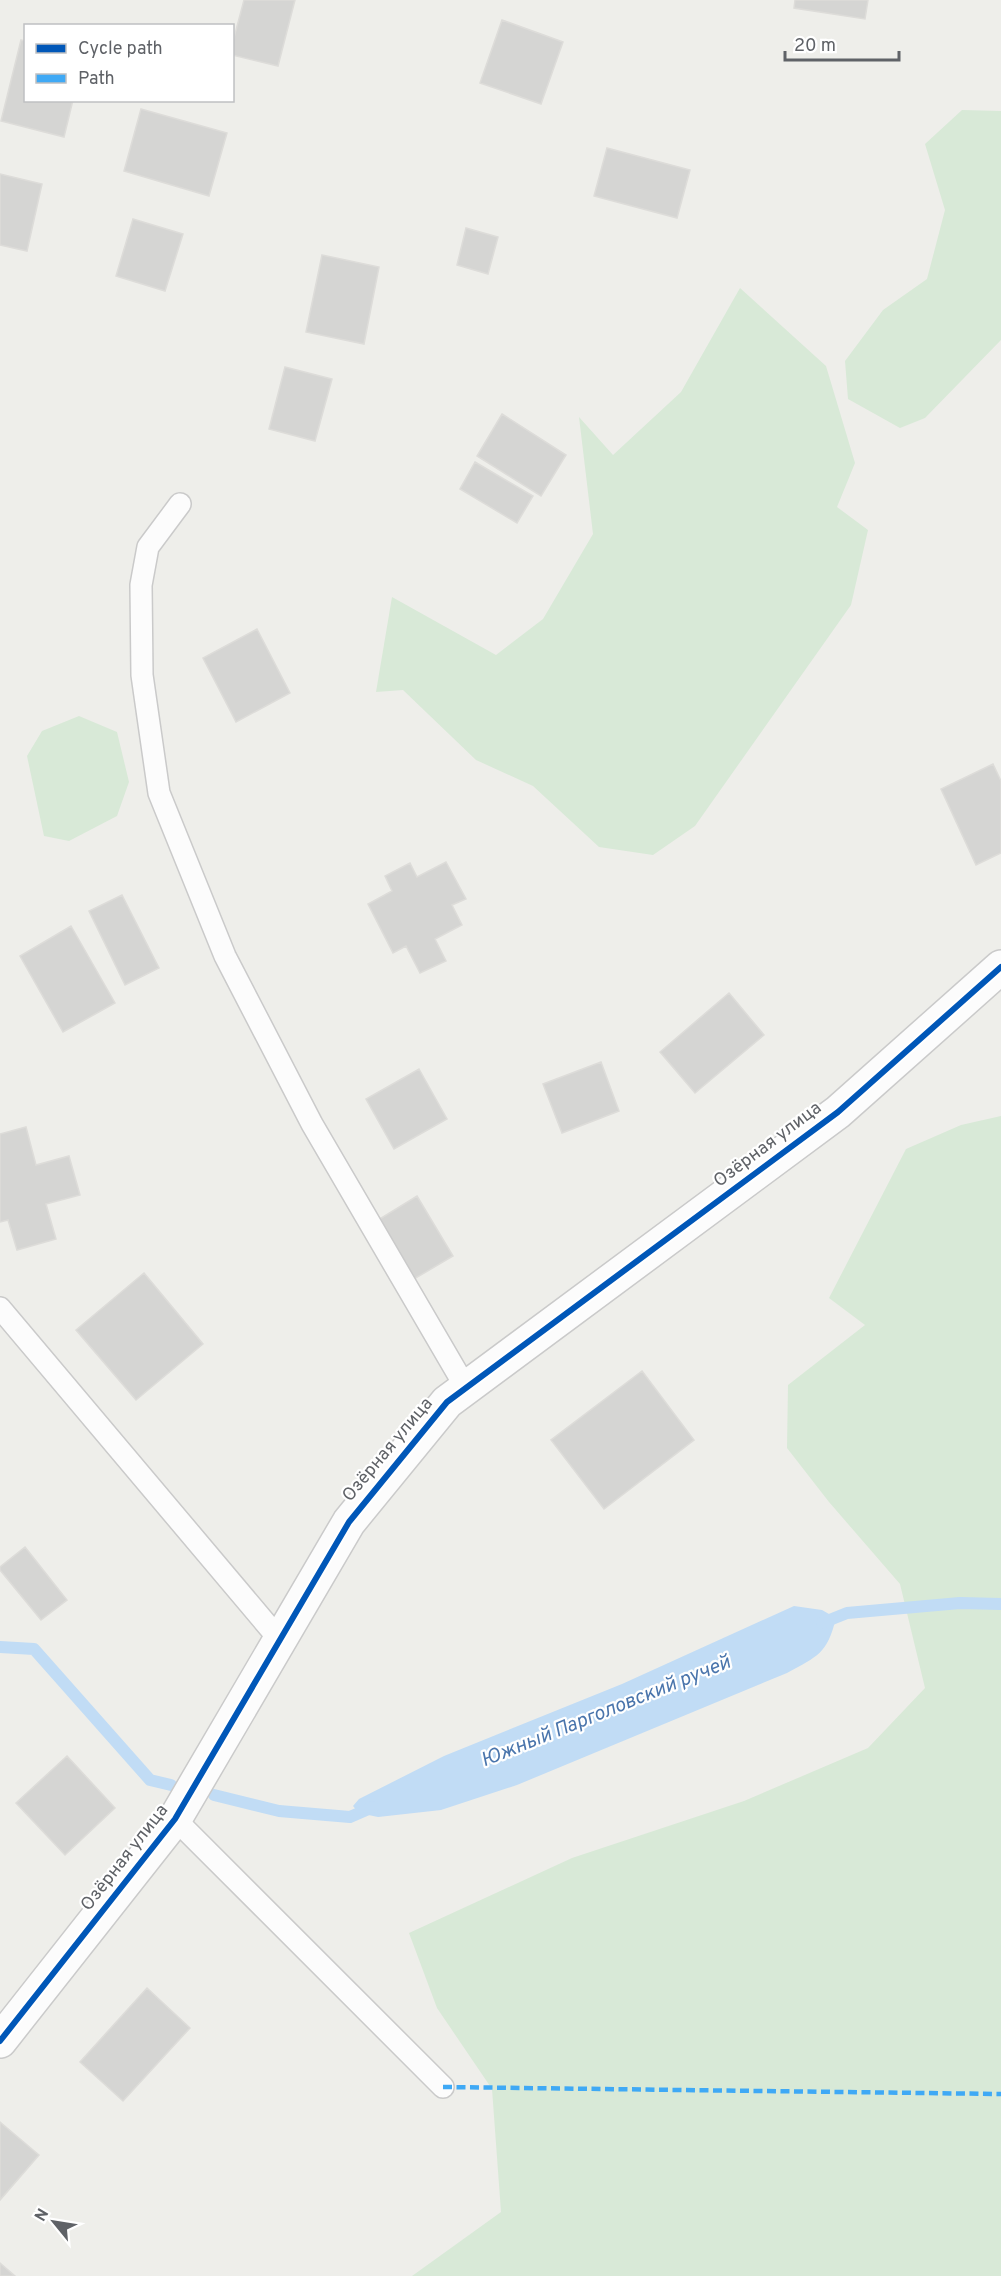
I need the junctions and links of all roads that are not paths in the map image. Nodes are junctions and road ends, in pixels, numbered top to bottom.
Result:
1 (180, 504) dead end
2 (1001, 967) edge
3 (0, 1308) edge
4 (466, 1389) junction
5 (279, 1639) junction
6 (175, 1819) junction
7 (0, 2042) edge
8 (443, 2087) dead end

1 - 4 lane
2 - 4 street, Озёрная улица
3 - 5 lane
4 - 5 street, Озёрная улица
5 - 6 street, Озёрная улица
6 - 7 street, Озёрная улица
6 - 8 lane

